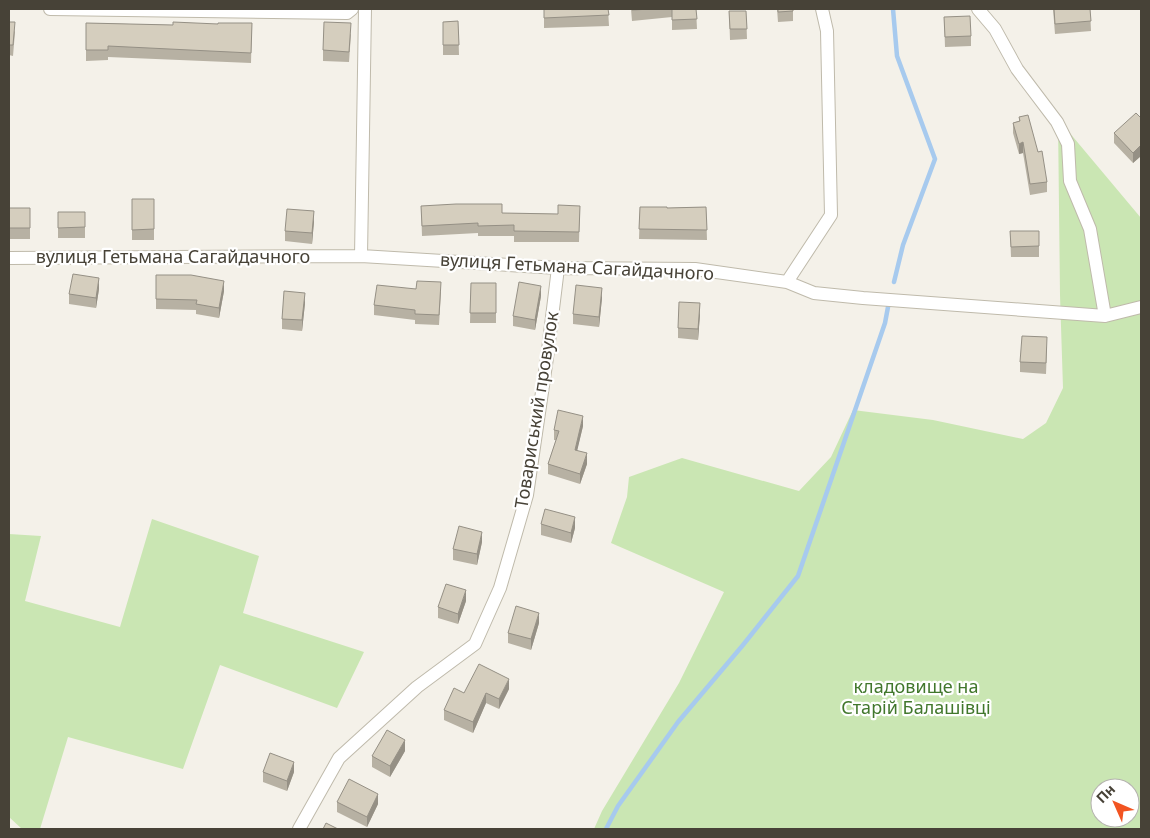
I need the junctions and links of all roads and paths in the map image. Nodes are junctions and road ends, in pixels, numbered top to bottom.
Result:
1 (50, 9) edge
2 (352, 9) edge
3 (365, 9) edge
4 (822, 9) edge
5 (978, 9) edge
6 (361, 256) junction
7 (9, 258) edge
8 (558, 268) junction
9 (787, 282) junction
10 (1141, 307) edge
11 (1105, 316) junction
12 (299, 829) edge

1 - 2 street
3 - 6 street
4 - 9 street
5 - 11 street
6 - 7 street, вулиця Гетьмана Сагайдачного
6 - 8 street, вулиця Гетьмана Сагайдачного
8 - 9 street, вулиця Гетьмана Сагайдачного
8 - 12 street, Товариський провулок
9 - 11 street, вулиця Гетьмана Сагайдачного
10 - 11 street, вулиця Гетьмана Сагайдачного

